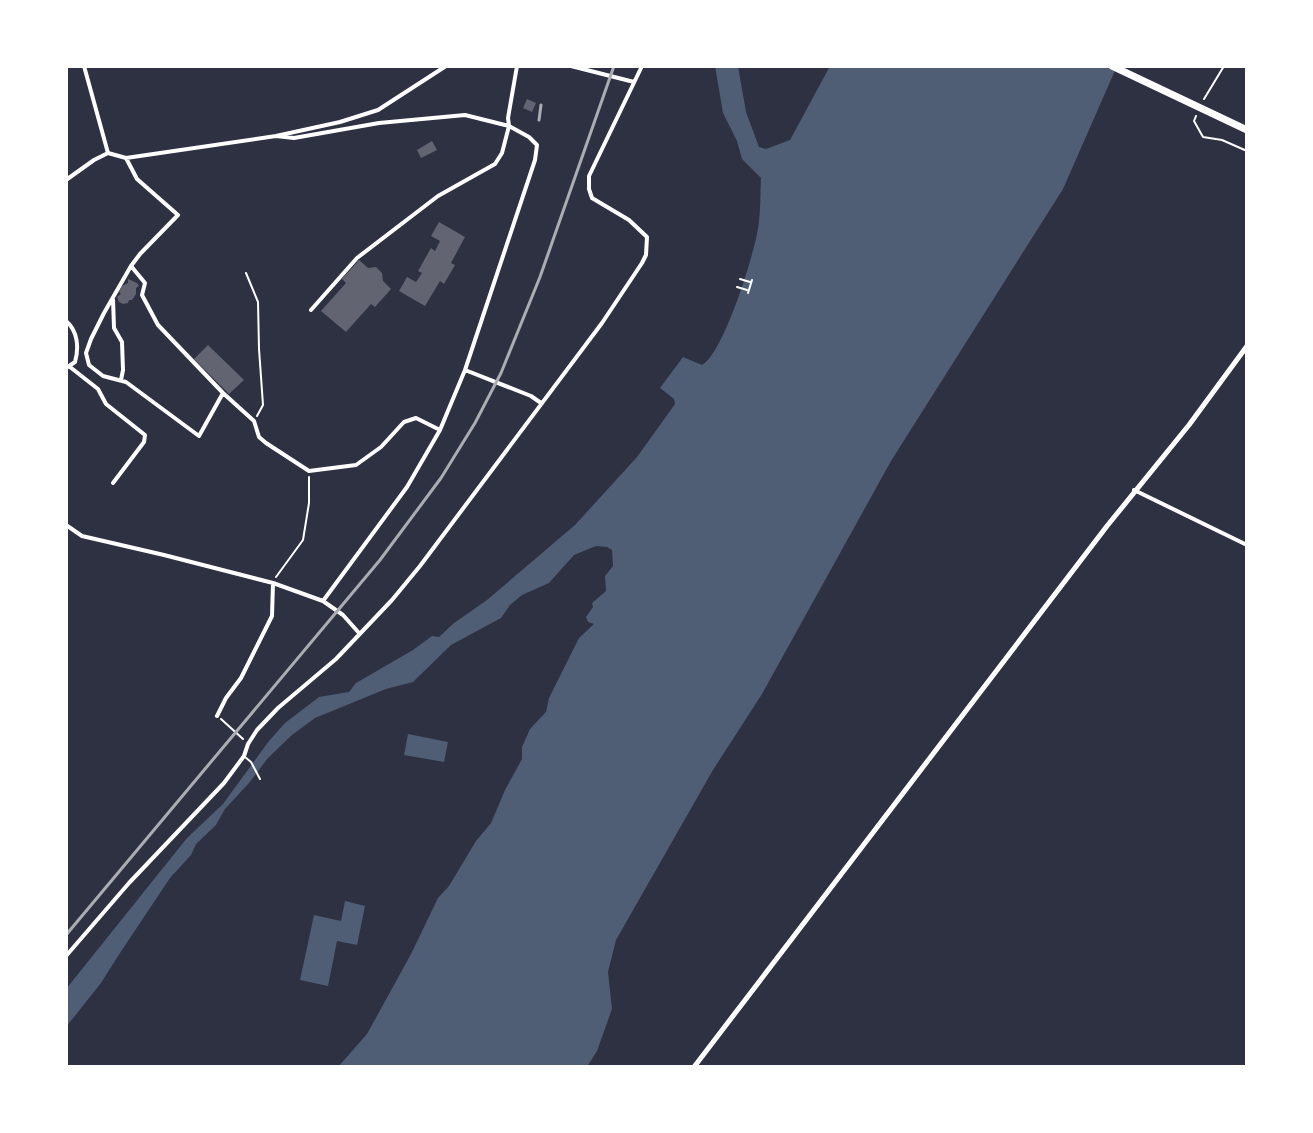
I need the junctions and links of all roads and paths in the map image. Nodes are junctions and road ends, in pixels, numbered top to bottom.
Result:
1 (95, 66) edge
2 (446, 66) edge
3 (517, 66) edge
4 (573, 66) edge
5 (642, 66) edge
6 (1112, 66) edge
7 (85, 68) edge
8 (634, 82) junction
9 (509, 126) junction
10 (1247, 130) edge
11 (276, 136) junction
12 (108, 153) junction
13 (126, 158) junction
14 (66, 180) edge
15 (131, 266) junction
16 (246, 273) dead end
17 (740, 279) dead end
18 (737, 287) dead end
19 (113, 296) junction
20 (311, 310) dead end
21 (66, 321) edge
22 (1247, 346) edge
23 (68, 367) edge
24 (465, 370) junction
25 (121, 381) junction
26 (223, 393) junction
27 (541, 403) junction
28 (254, 421) junction
29 (440, 430) junction
30 (309, 471) junction
31 (113, 483) dead end
32 (1134, 490) junction
33 (66, 525) edge
34 (1247, 545) edge
35 (273, 583) junction
36 (323, 601) junction
37 (359, 633) junction
38 (217, 716) joint
39 (248, 744) junction
40 (244, 756) junction
41 (260, 779) dead end
42 (66, 956) edge
43 (694, 1067) edge

1 - 7 street
2 - 11 street
3 - 9 street
4 - 8 street
5 - 8 street
6 - 10 main road
7 - 12 street
8 - 27 street
9 - 11 street
9 - 20 street
9 - 24 street
11 - 13 street
12 - 13 street
12 - 14 street
13 - 15 street
15 - 19 street
15 - 26 street
16 - 28 path
17 - 18 path
19 - 25 street
19 - 25 street
21 - 23 street
22 - 32 street
23 - 31 street
24 - 27 street
24 - 29 street
25 - 26 street
26 - 28 street
27 - 37 street
28 - 30 street
29 - 30 street
29 - 36 street
30 - 35 path
32 - 34 street
32 - 43 street
33 - 35 street
35 - 36 street
35 - 38 street
36 - 37 street
37 - 39 street
38 - 39 path
39 - 40 street
40 - 41 lane
40 - 42 street

